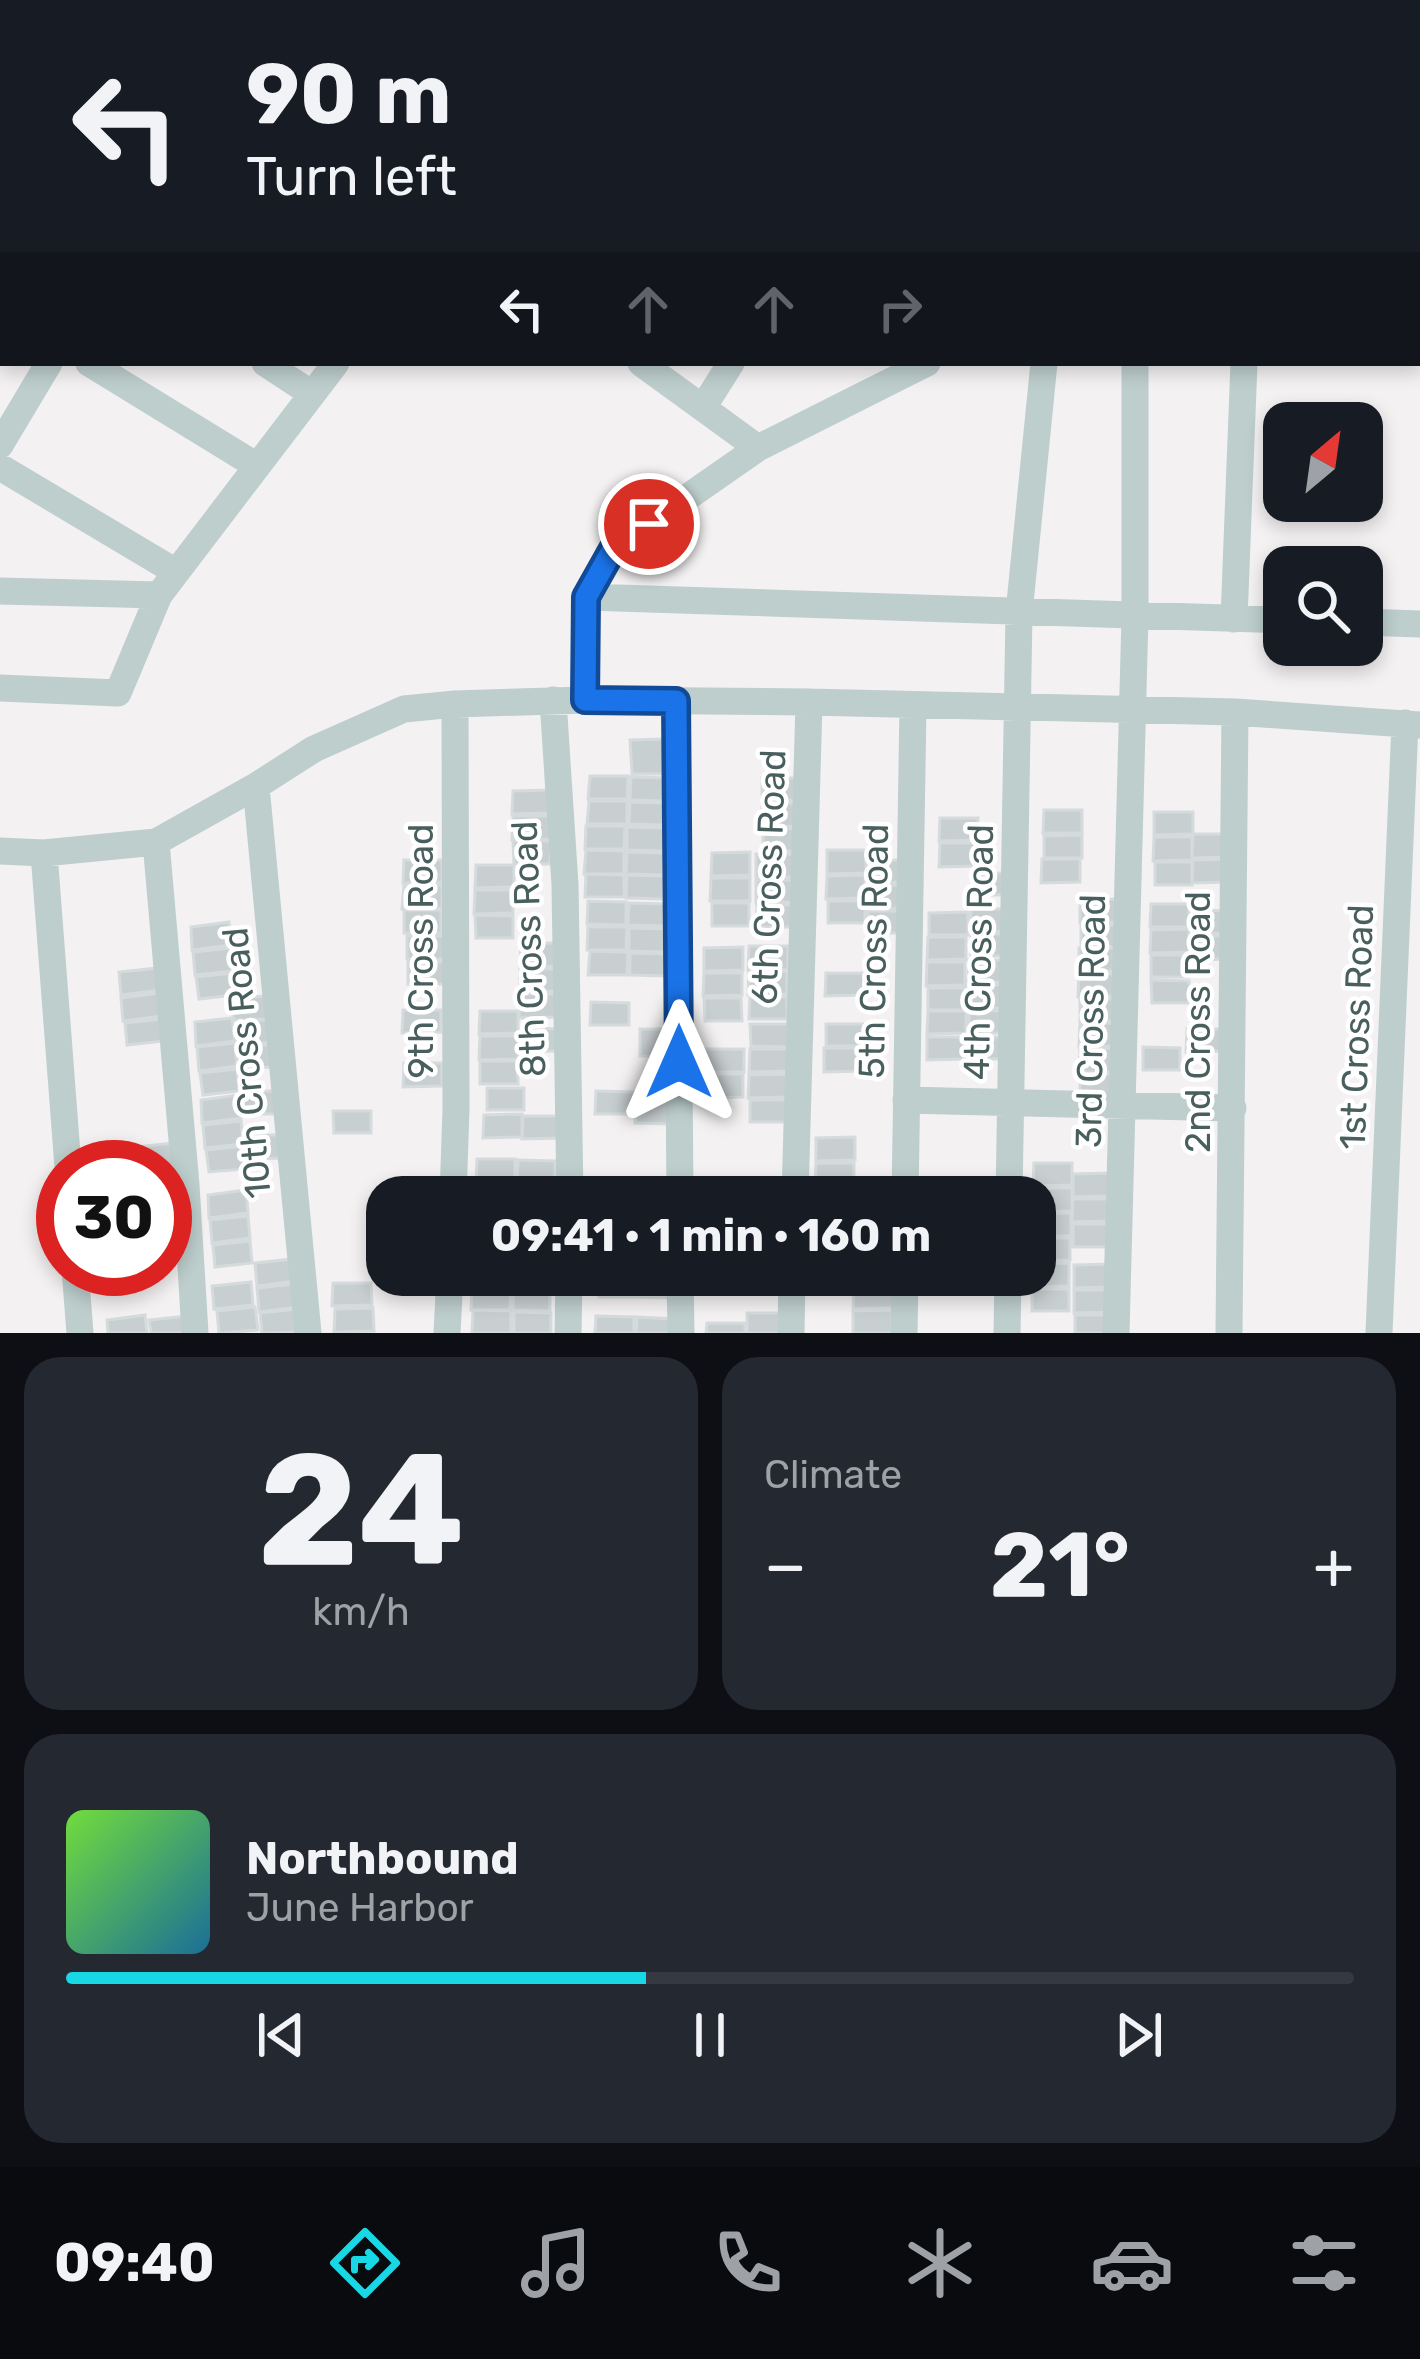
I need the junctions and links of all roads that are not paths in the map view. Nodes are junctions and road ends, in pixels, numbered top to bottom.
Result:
1 (47, 366) edge
2 (98, 366) edge
3 (270, 366) edge
4 (334, 366) edge
5 (645, 366) edge
6 (729, 366) edge
7 (921, 366) edge
8 (1044, 366) edge
9 (1135, 366) edge
10 (1244, 366) edge
11 (312, 394) junction
12 (704, 406) junction
13 (0, 445) edge
14 (758, 448) junction
15 (257, 466) junction
16 (0, 467) edge
17 (176, 572) junction
18 (0, 591) edge
19 (159, 596) junction
20 (586, 597) junction
21 (1019, 613) junction
22 (1135, 616) junction
23 (1234, 619) junction
24 (1263, 620) edge
25 (1383, 623) edge
26 (1420, 624) edge
27 (0, 688) edge
28 (553, 700) junction
29 (585, 700) junction
30 (676, 701) junction
31 (809, 702) junction
32 (455, 704) junction
33 (913, 706) junction
34 (1020, 709) junction
35 (1133, 710) junction
36 (1235, 712) junction
37 (1412, 724) edge
38 (256, 786) junction
39 (156, 842) junction
40 (0, 851) edge
41 (44, 853) junction
42 (906, 1100) junction
43 (1011, 1102) junction
44 (1125, 1105) junction
45 (1233, 1108) junction
46 (66, 1140) edge
47 (454, 1176) edge
48 (570, 1176) edge
49 (680, 1176) edge
50 (796, 1176) edge
51 (905, 1176) edge
52 (1010, 1176) edge
53 (77, 1296) edge
54 (449, 1296) edge
55 (568, 1296) edge
56 (680, 1296) edge
57 (792, 1296) edge
58 (904, 1296) edge
59 (1008, 1296) edge
60 (80, 1333) edge
61 (195, 1333) edge
62 (308, 1333) edge
63 (447, 1333) edge
64 (568, 1333) edge
65 (681, 1333) edge
66 (791, 1333) edge
67 (904, 1333) edge
68 (1007, 1333) edge
69 (1116, 1333) edge
70 (1229, 1333) edge
71 (1379, 1333) edge

1 - 13 street
2 - 15 street
3 - 11 street
4 - 11 street
5 - 12 street
6 - 12 street
7 - 14 street
8 - 21 street, 4th Cross Road
9 - 22 street, 3rd Cross Road
10 - 23 street
11 - 15 street
12 - 14 street
14 - 20 street
15 - 17 street
16 - 17 street
17 - 19 street
18 - 19 street
19 - 27 street
20 - 21 street
20 - 29 street
21 - 22 street
21 - 34 street, 4th Cross Road
22 - 23 street
22 - 35 street, 3rd Cross Road
23 - 24 street
25 - 26 street
28 - 29 street
28 - 32 street
28 - 48 street, 8th Cross Road
29 - 30 street
30 - 31 street
30 - 49 street
31 - 33 street
31 - 50 street, 6th Cross Road
32 - 38 street
32 - 47 street, 9th Cross Road
33 - 34 street
33 - 42 street, 5th Cross Road
34 - 35 street
34 - 43 street, 4th Cross Road
35 - 36 street
35 - 44 street, 3rd Cross Road
36 - 37 street
36 - 45 street, 2nd Cross Road
37 - 71 street, 1st Cross Road
38 - 39 street
38 - 62 street, 10th Cross Road
39 - 41 street
39 - 61 street
40 - 41 street
41 - 46 street
42 - 43 street
42 - 51 street, 5th Cross Road
43 - 44 street
43 - 52 street, 4th Cross Road
44 - 45 street
44 - 69 street, 3rd Cross Road
45 - 70 street, 2nd Cross Road
53 - 60 street
54 - 63 street
55 - 64 street
56 - 65 street
57 - 66 street
58 - 67 street
59 - 68 street

